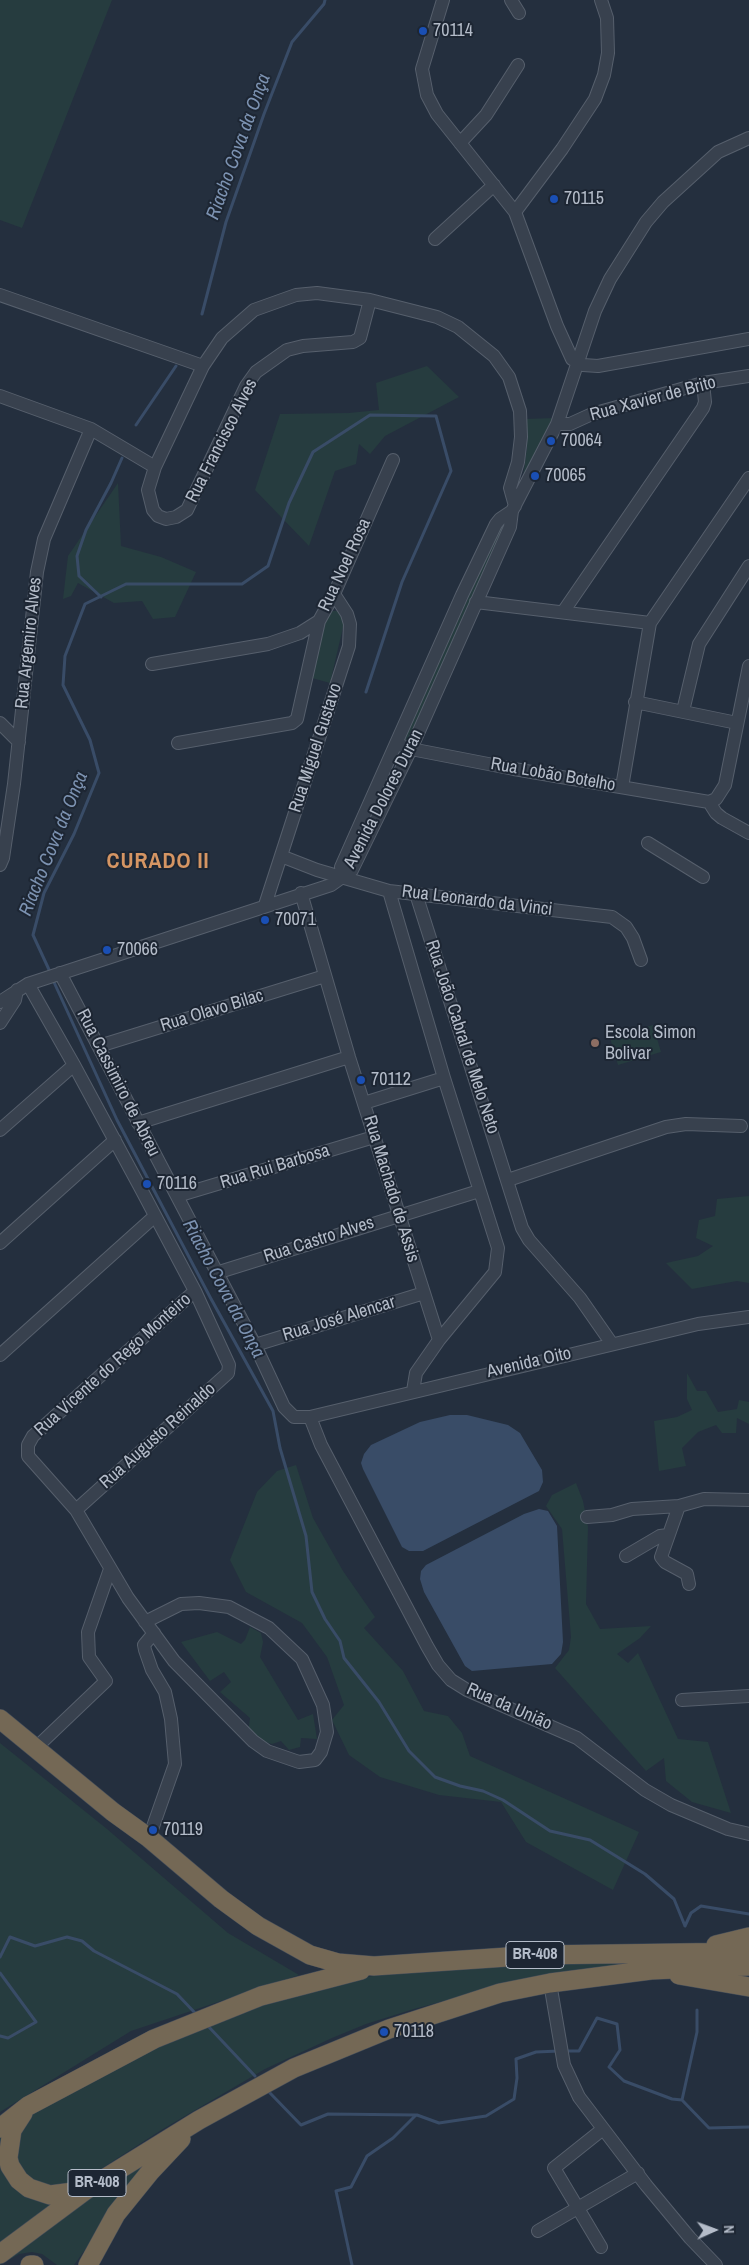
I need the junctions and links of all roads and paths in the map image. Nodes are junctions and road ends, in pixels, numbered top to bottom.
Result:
1 (443, 0) edge
2 (454, 0) edge
3 (511, 0) edge
4 (601, 0) edge
5 (440, 14) junction
6 (519, 14) dead end
7 (518, 65) dead end
8 (749, 138) edge
9 (460, 143) junction
10 (494, 185) junction
11 (515, 212) junction
12 (435, 239) dead end
13 (0, 295) edge
14 (370, 300) junction
15 (749, 339) edge
16 (578, 363) junction
17 (203, 366) junction
18 (749, 376) edge
19 (703, 383) junction
20 (0, 396) edge
21 (557, 424) junction
22 (91, 430) junction
23 (393, 460) dead end
24 (155, 467) junction
25 (749, 478) edge
26 (514, 509) junction
27 (749, 566) edge
28 (334, 594) junction
29 (476, 602) junction
30 (563, 612) junction
31 (319, 621) junction
32 (650, 623) junction
33 (152, 664) dead end
34 (749, 666) edge
35 (635, 702) junction
36 (683, 711) junction
37 (0, 723) edge
38 (737, 723) junction
39 (18, 742) junction
40 (178, 742) dead end
41 (398, 744) junction
42 (411, 749) junction
43 (622, 787) junction
44 (709, 802) junction
45 (749, 833) edge
46 (648, 843) dead end
47 (281, 856) junction
48 (0, 864) edge
49 (344, 876) junction
50 (703, 876) dead end
51 (389, 891) junction
52 (301, 893) junction
53 (416, 894) junction
54 (265, 905) junction
55 (640, 960) dead end
56 (52, 976) junction
57 (325, 976) junction
58 (22, 987) junction
59 (0, 1002) edge
60 (0, 1023) edge
61 (98, 1046) junction
62 (349, 1057) junction
63 (74, 1065) junction
64 (444, 1078) junction
65 (364, 1103) junction
66 (138, 1123) junction
67 (741, 1126) dead end
68 (0, 1130) edge
69 (374, 1137) junction
70 (115, 1140) junction
71 (508, 1180) junction
72 (479, 1190) junction
73 (177, 1196) junction
74 (399, 1215) junction
75 (155, 1216) junction
76 (0, 1243) edge
77 (216, 1273) junction
78 (195, 1291) junction
79 (424, 1293) junction
80 (749, 1317) edge
81 (439, 1340) junction
82 (612, 1344) junction
83 (254, 1345) junction
84 (0, 1355) edge
85 (226, 1357) joint
86 (413, 1391) junction
87 (310, 1417) junction
88 (749, 1500) edge
89 (679, 1506) junction
90 (76, 1510) junction
91 (587, 1517) dead end
92 (668, 1535) junction
93 (626, 1556) dead end
94 (110, 1569) junction
95 (689, 1584) dead end
96 (145, 1622) junction
97 (154, 1633) junction
98 (749, 1696) edge
99 (682, 1700) dead end
100 (0, 1719) edge
101 (42, 1742) dead end
102 (749, 1834) edge
103 (149, 1838) junction
104 (744, 1955) edge
105 (374, 1966) junction
106 (651, 1970) junction
107 (550, 1983) junction
108 (749, 1987) edge
109 (28, 2106) junction
110 (199, 2120) junction
111 (0, 2128) edge
112 (603, 2129) junction
113 (638, 2173) junction
114 (86, 2190) junction
115 (578, 2209) junction
116 (538, 2231) dead end
117 (601, 2247) dead end
118 (0, 2254) edge
119 (88, 2265) edge
120 (716, 2265) edge

1 - 5 street
2 - 5 street
3 - 6 street
4 - 11 street
5 - 9 street
7 - 9 street
8 - 16 street, Avenida Dolores Duran
9 - 10 street
10 - 11 street
10 - 12 street
11 - 16 street
13 - 17 street
14 - 17 street, Rua Francisco Alves
14 - 24 street, Rua Francisco Alves
14 - 26 street, Rua Francisco Alves
15 - 16 street
16 - 21 street, Avenida Dolores Duran
17 - 24 street, Rua Francisco Alves
18 - 19 street, Rua Xavier de Brito
19 - 21 street, Rua Xavier de Brito
19 - 30 street
20 - 22 street
21 - 26 street, Avenida Dolores Duran
22 - 24 street
22 - 39 street, Rua Argemiro Alves
23 - 28 street, Rua Noel Rosa
25 - 32 street
26 - 29 street, Avenida Dolores Duran
26 - 41 street, Avenida Dolores Duran
27 - 36 street
28 - 31 street, Rua Noel Rosa
28 - 47 street, Rua Miguel Gustavo
29 - 30 street
29 - 42 street, Avenida Dolores Duran
30 - 32 street
31 - 33 street, Rua Noel Rosa
31 - 40 street
32 - 35 street
34 - 38 street
35 - 36 street
35 - 43 street
36 - 38 street
37 - 39 street
38 - 44 street
39 - 48 street, Rua Argemiro Alves
41 - 42 street, Rua Lobão Botelho
41 - 49 street, Avenida Dolores Duran
42 - 43 street, Rua Lobão Botelho
42 - 49 street, Avenida Dolores Duran
43 - 44 street, Rua Lobão Botelho
44 - 45 street
46 - 50 street
47 - 49 street, Rua Leonardo da Vinci
47 - 54 street, Rua Miguel Gustavo
49 - 51 street, Rua Leonardo da Vinci
49 - 52 street
51 - 53 street, Rua Leonardo da Vinci
51 - 64 street, Rua João Cabral de Melo Neto
52 - 54 street
52 - 57 street, Rua Machado de Assis
53 - 55 street, Rua Leonardo da Vinci
53 - 71 street, Rua João Cabral de Melo Neto
54 - 56 street
56 - 58 street
56 - 61 street, Rua Cassimiro de Abreu
57 - 61 street, Rua Olavo Bilac
57 - 62 street, Rua Machado de Assis
58 - 59 street
58 - 60 street
58 - 63 street, Rua Cassimiro de Abreu
61 - 66 street, Rua Cassimiro de Abreu
62 - 65 street, Rua Machado de Assis
62 - 66 street
63 - 68 street
63 - 70 street, Rua Cassimiro de Abreu
64 - 65 street, Rua João Cabral de Melo Neto
64 - 72 street, Rua João Cabral de Melo Neto
65 - 69 street, Rua Machado de Assis
66 - 73 street, Rua Cassimiro de Abreu
67 - 71 street
69 - 73 street, Rua Rui Barbosa
69 - 74 street, Rua Machado de Assis
70 - 75 street, Rua Cassimiro de Abreu
70 - 76 street
71 - 82 street, Rua João Cabral de Melo Neto
72 - 74 street, Rua Castro Alves
72 - 81 street, Rua João Cabral de Melo Neto
73 - 77 street, Rua Cassimiro de Abreu
74 - 77 street, Rua Castro Alves
74 - 79 street, Rua Machado de Assis
75 - 78 street, Rua Cassimiro de Abreu
75 - 84 street
77 - 83 street, Rua Cassimiro de Abreu
78 - 85 street, Rua Cassimiro de Abreu
78 - 90 street, Rua Vicente do Rego Monteiro
79 - 81 street, Rua Machado de Assis
79 - 83 street, Rua José Alencar
80 - 82 street, Avenida Oito
81 - 86 street, Rua João Cabral de Melo Neto
82 - 86 street, Avenida Oito
83 - 87 street, Rua Cassimiro de Abreu
85 - 90 street, Rua Augusto Reinaldo
86 - 87 street, Avenida Oito
87 - 102 street, Rua da União
88 - 89 street
89 - 91 street
89 - 92 street
90 - 94 street, Rua Vicente do Rego Monteiro
92 - 93 street
92 - 95 street
94 - 96 street, Rua Vicente do Rego Monteiro
94 - 101 street
96 - 97 street, Rua Vicente do Rego Monteiro
96 - 97 street, Rua Vicente do Rego Monteiro
97 - 103 street
98 - 99 street
100 - 103 highway
103 - 105 highway
104 - 105 highway, BR-408
104 - 106 highway, BR-408
105 - 109 highway, BR-408
106 - 107 highway, BR-408
106 - 108 highway
107 - 110 highway, BR-408
107 - 112 street
109 - 111 highway, BR-408
109 - 114 highway
110 - 114 highway, BR-408
110 - 119 highway
112 - 113 street
112 - 115 street
113 - 115 street
113 - 120 street
114 - 118 highway, BR-408
115 - 116 street
115 - 117 street

